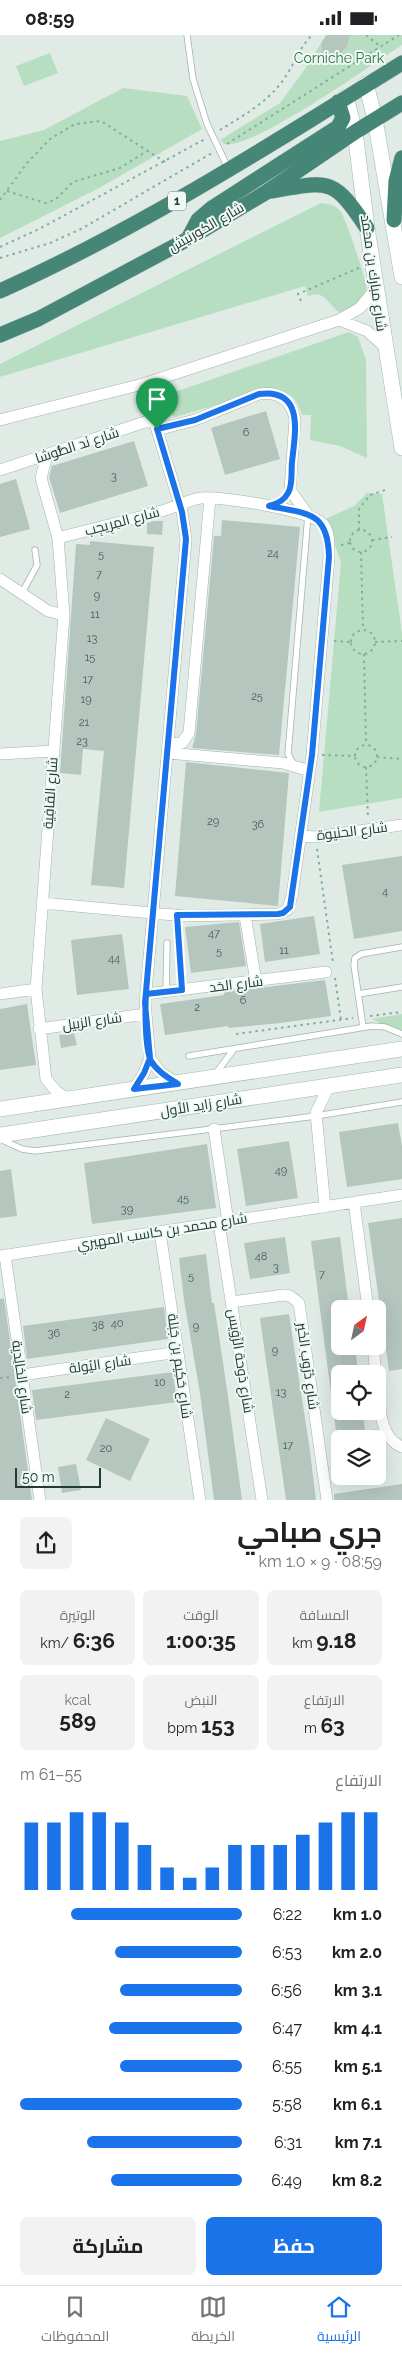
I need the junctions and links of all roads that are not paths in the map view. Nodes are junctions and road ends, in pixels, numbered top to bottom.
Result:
1 (188, 35) edge
2 (402, 63) edge
3 (366, 84) junction
4 (342, 100) junction
5 (402, 103) edge
6 (375, 119) junction
7 (355, 132) junction
8 (402, 157) edge
9 (229, 170) junction
10 (265, 193) junction
11 (394, 220) junction
12 (367, 228) junction
13 (188, 239) junction
14 (400, 247) edge
15 (402, 277) edge
16 (376, 288) junction
17 (0, 291) edge
18 (339, 320) junction
19 (0, 335) edge
20 (385, 347) junction
21 (143, 384) junction
22 (0, 420) edge
23 (155, 424) junction
24 (402, 448) edge
25 (47, 455) junction
26 (22, 463) junction
27 (0, 470) edge
28 (41, 478) junction
29 (290, 489) junction
30 (210, 498) junction
31 (180, 504) junction
32 (269, 506) junction
33 (308, 515) junction
34 (58, 538) junction
35 (35, 550) dead end
36 (0, 579) edge
37 (22, 593) junction
38 (64, 615) junction
39 (168, 748) junction
40 (54, 751) junction
41 (0, 754) edge
42 (294, 766) junction
43 (310, 771) junction
44 (402, 825) edge
45 (301, 836) junction
46 (42, 903) junction
47 (152, 913) junction
48 (177, 915) junction
49 (244, 915) junction
50 (167, 943) dead end
51 (402, 947) edge
52 (326, 972) dead end
53 (256, 982) junction
54 (402, 987) edge
55 (36, 989) junction
56 (182, 990) junction
57 (166, 992) junction
58 (0, 994) edge
59 (146, 994) junction
60 (358, 994) junction
61 (145, 1014) junction
62 (363, 1027) junction
63 (39, 1029) junction
64 (402, 1034) edge
65 (234, 1049) junction
66 (402, 1049) edge
67 (188, 1056) dead end
68 (150, 1058) junction
69 (402, 1075) edge
70 (212, 1078) junction
71 (178, 1084) junction
72 (330, 1086) junction
73 (134, 1089) junction
74 (68, 1099) junction
75 (402, 1102) edge
76 (0, 1109) edge
77 (316, 1117) junction
78 (214, 1129) junction
79 (0, 1137) edge
80 (402, 1195) edge
81 (354, 1203) junction
82 (325, 1207) junction
83 (224, 1222) junction
84 (160, 1232) junction
85 (2, 1255) edge
86 (367, 1300) edge
87 (231, 1301) junction
88 (178, 1352) junction
89 (22, 1375) junction
90 (384, 1420) edge
91 (402, 1447) edge
92 (40, 1500) edge
93 (200, 1500) edge
94 (262, 1500) edge
95 (326, 1500) edge

1 - 9 lane
2 - 3 highway, 1
3 - 4 highway, 1
3 - 6 main road, شارع مبارك بن محمد
4 - 7 main road, شارع مبارك بن محمد
4 - 9 highway, 1
4 - 13 highway
5 - 6 highway, شارع الكورنيش
6 - 7 highway, شارع الكورنيش
6 - 11 main road, شارع مبارك بن محمد
7 - 10 highway, شارع الكورنيش
7 - 12 main road, شارع مبارك بن محمد
8 - 11 highway
9 - 17 highway, 1
10 - 12 highway
10 - 13 highway, شارع الكورنيش
11 - 14 main road, شارع مبارك بن محمد
12 - 16 main road, شارع مبارك بن محمد
13 - 19 highway, شارع الكورنيش
14 - 15 main road, شارع مبارك بن محمد
16 - 18 street
16 - 20 main road, شارع مبارك بن محمد
18 - 20 street
18 - 21 street
20 - 24 main road, شارع مبارك بن محمد
21 - 22 street
21 - 23 street
23 - 25 street, شارع نَد الطُّوشا
23 - 29 street, شارع نَد الطُّوشا
23 - 31 street
25 - 26 street, شارع نَد الطُّوشا
25 - 28 street
26 - 27 street, شارع نَد الطُّوشا
26 - 28 street
28 - 34 street, شارع القافِية
29 - 32 street
29 - 33 street
30 - 31 street, شارع المِرِيجِب
30 - 32 street, شارع المِرِيجِب
30 - 39 street
31 - 34 street, شارع المِرِيجِب
31 - 39 street
32 - 33 street, شارع المِرِيجِب
33 - 42 lane
33 - 43 street
34 - 38 street, شارع القافِية
35 - 37 lane
36 - 37 street
37 - 38 street
38 - 40 street, شارع القافِية
39 - 42 street
39 - 47 street
40 - 41 street
40 - 46 street, شارع القافِية
42 - 43 street
43 - 45 street
44 - 45 street, شارع الحنَيوة
45 - 49 street
46 - 47 street
46 - 55 street, شارع القافِية
47 - 48 street
47 - 59 street
48 - 49 street
48 - 56 lane
49 - 53 street
50 - 57 lane
51 - 60 lane
52 - 53 street, شارع الحَد
53 - 56 street, شارع الحَد
54 - 60 lane
55 - 58 street
55 - 63 street, شارع القافِية
56 - 57 street, شارع الحَد
57 - 59 street, شارع الحَد
59 - 61 street
60 - 62 lane
61 - 63 street, شارع الزبيل
61 - 68 street
62 - 64 lane
62 - 65 lane
63 - 74 street, شارع القافِية
65 - 67 lane
65 - 70 lane
66 - 70 main road, شارع زايد الأول
68 - 71 street
68 - 73 street
69 - 72 main road, شارع زايد الأول
70 - 71 main road, شارع زايد الأول
71 - 73 main road, شارع زايد الأول
72 - 77 street
72 - 79 main road, شارع زايد الأول
73 - 74 main road, شارع زايد الأول
74 - 76 main road, شارع زايد الأول
75 - 77 lane
77 - 78 lane
77 - 82 street
78 - 79 lane
78 - 83 street, شارع دَوحة الرِّوَيس
80 - 81 street, شارع محمد بن كاسب المهيري
81 - 82 street, شارع محمد بن كاسب المهيري
81 - 86 street
82 - 83 street, شارع محمد بن كاسب المهيري
83 - 84 street, شارع محمد بن كاسب المهيري
83 - 87 street, شارع دَوحة الرِّوَيس
84 - 85 street, شارع محمد بن كاسب المهيري
84 - 88 street, شارع حَكِيم بن جَبَلة
85 - 89 street, شارع الخالِدية
87 - 94 street, شارع دَوحة الرِّوَيس
87 - 95 street, شارع دُرُوب الخَير
88 - 89 street, شارع اليُولة
88 - 93 street, شارع حَكِيم بن جَبَلة
89 - 92 street, شارع الخالِدية
90 - 91 street

